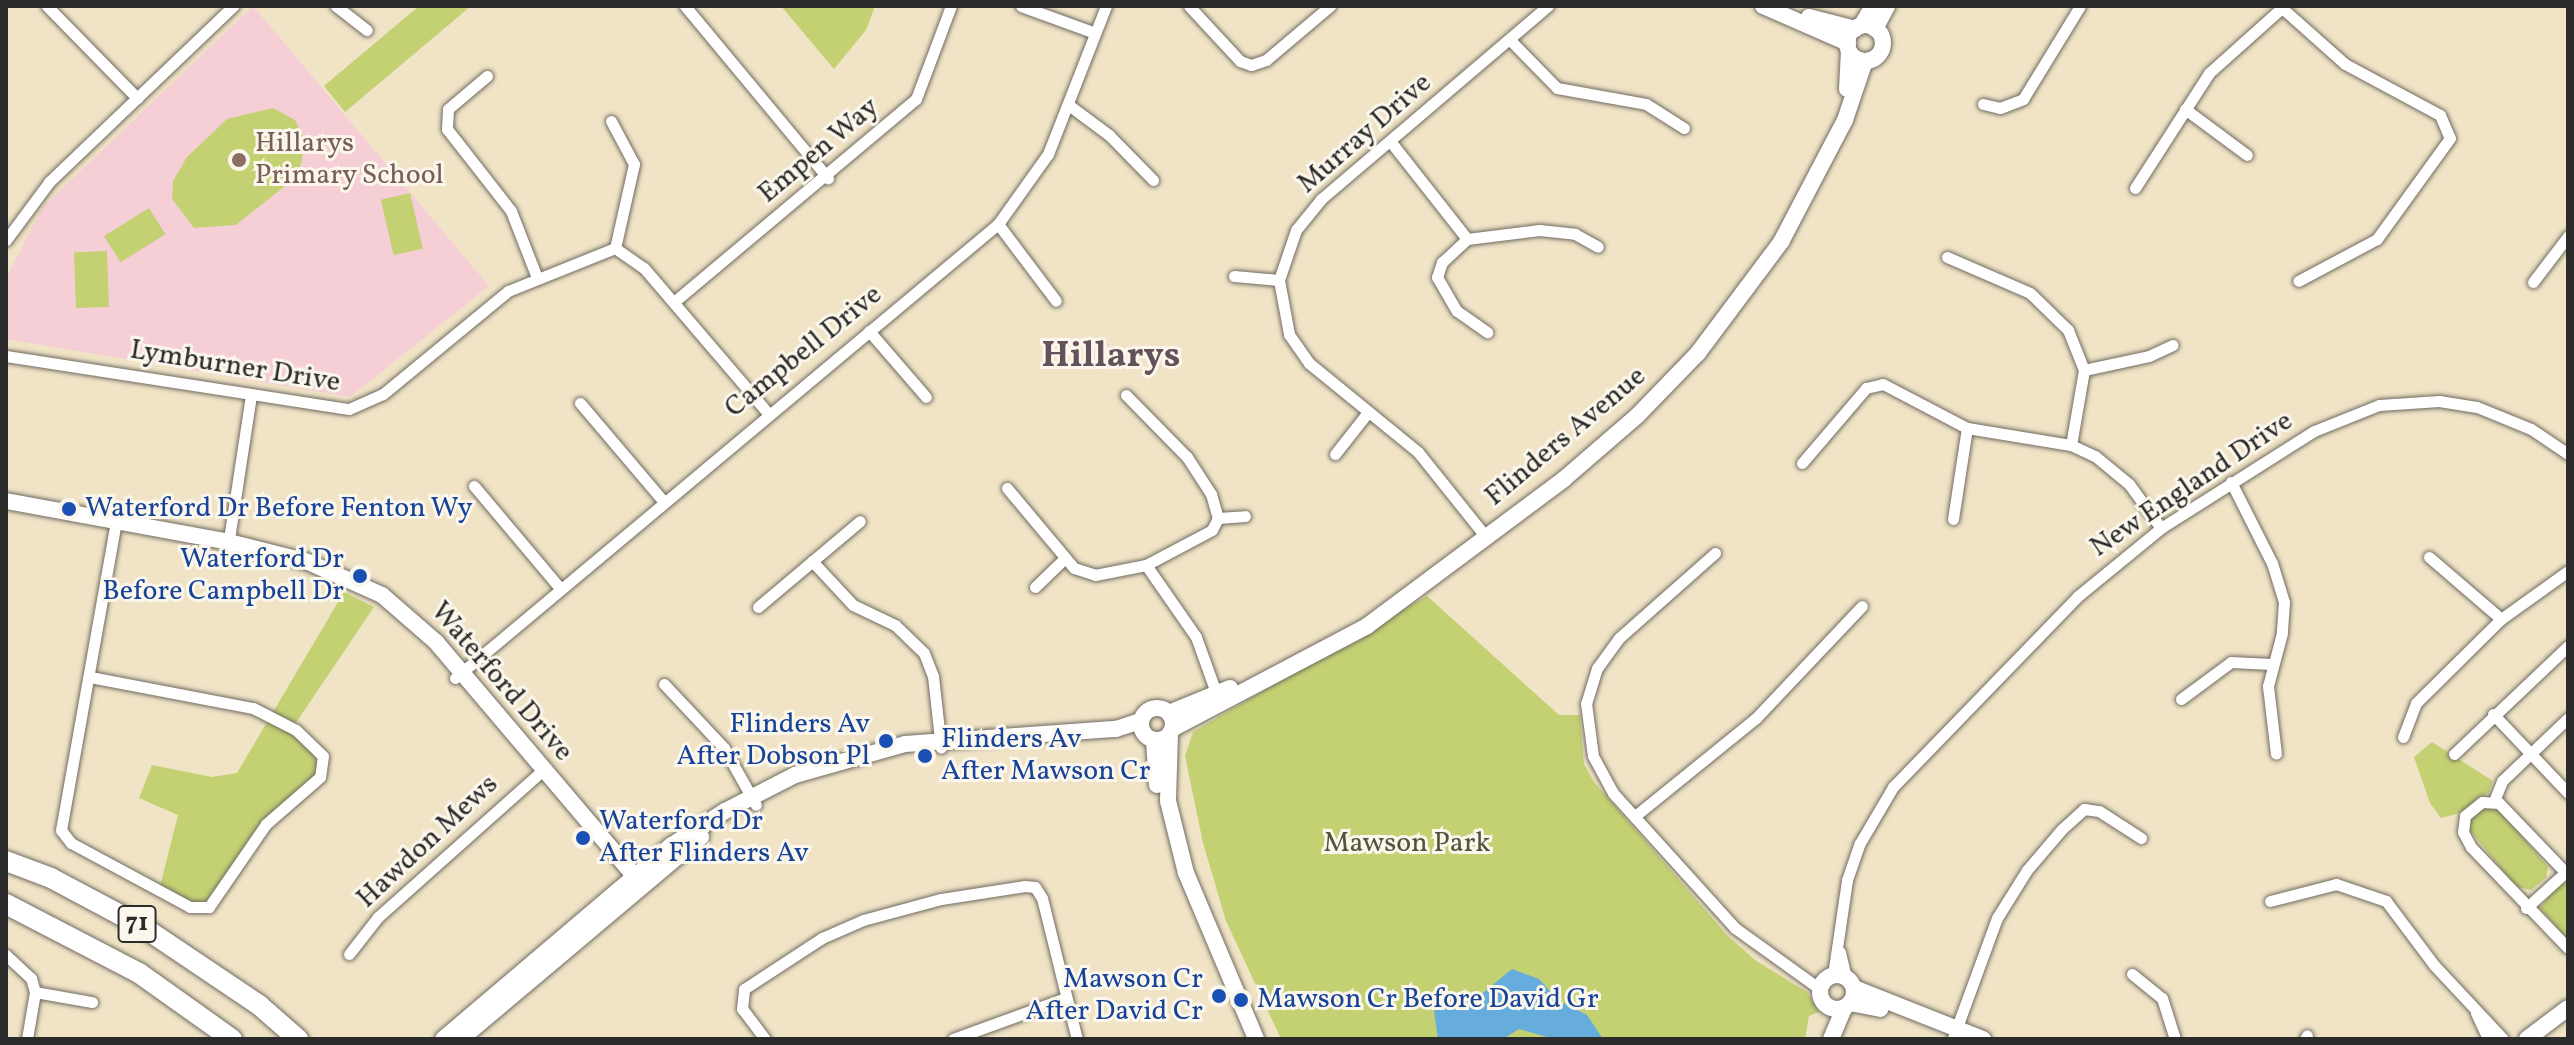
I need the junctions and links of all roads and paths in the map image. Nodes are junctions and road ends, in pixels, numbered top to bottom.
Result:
1 (47, 6) edge
2 (233, 6) edge
3 (336, 6) edge
4 (685, 6) edge
5 (951, 6) edge
6 (1021, 6) edge
7 (1106, 6) edge
8 (1189, 6) edge
9 (1330, 6) edge
10 (1548, 6) edge
11 (1763, 6) edge
12 (1786, 6) edge
13 (1873, 6) edge
14 (1887, 6) edge
15 (2080, 6) edge
16 (2283, 7) edge
17 (367, 30) dead end
18 (1095, 33) junction
19 (1858, 35) junction
20 (1512, 42) junction
21 (1865, 61) junction
22 (487, 76) dead end
23 (137, 98) junction
24 (1983, 104) dead end
25 (1070, 106) junction
26 (2185, 109) junction
27 (611, 121) dead end
28 (1684, 128) dead end
29 (1390, 141) junction
30 (2247, 155) dead end
31 (828, 178) junction
32 (1153, 180) dead end
33 (2135, 188) dead end
34 (998, 224) junction
35 (2568, 236) edge
36 (1467, 239) junction
37 (6, 240) edge
38 (1598, 247) dead end
39 (615, 248) junction
40 (1947, 257) dead end
41 (536, 275) junction
42 (1234, 276) dead end
43 (1279, 280) junction
44 (2298, 281) dead end
45 (2533, 282) dead end
46 (675, 301) junction
47 (1056, 301) dead end
48 (869, 331) junction
49 (1487, 332) dead end
50 (2173, 345) dead end
51 (6, 356) edge
52 (2084, 370) junction
53 (251, 395) junction
54 (1126, 395) dead end
55 (926, 397) dead end
56 (580, 403) dead end
57 (767, 412) junction
58 (1368, 412) junction
59 (1967, 428) junction
60 (2568, 436) edge
61 (2071, 445) junction
62 (2563, 450) edge
63 (1335, 454) dead end
64 (1802, 463) dead end
65 (2231, 482) junction
66 (474, 486) dead end
67 (1007, 488) dead end
68 (6, 501) edge
69 (663, 501) junction
70 (6, 512) edge
71 (1245, 516) dead end
72 (1218, 518) junction
73 (1953, 519) dead end
74 (860, 521) dead end
75 (115, 526) junction
76 (2161, 528) junction
77 (1483, 533) junction
78 (228, 547) junction
79 (1715, 553) dead end
80 (2429, 557) dead end
81 (1063, 560) junction
82 (812, 561) junction
83 (1146, 565) junction
84 (2568, 571) edge
85 (559, 587) junction
86 (1035, 587) dead end
87 (1862, 606) dead end
88 (758, 607) dead end
89 (2501, 619) junction
90 (2568, 646) edge
91 (2271, 664) junction
92 (458, 675) junction
93 (90, 677) junction
94 (664, 684) dead end
95 (1218, 699) junction
96 (2181, 699) dead end
97 (2493, 714) junction
98 (2568, 718) edge
99 (1170, 725) junction
100 (1146, 732) junction
101 (2403, 737) dead end
102 (941, 743) junction
103 (2529, 753) junction
104 (2276, 754) dead end
105 (2454, 754) dead end
106 (541, 772) junction
107 (2568, 793) edge
108 (753, 801) junction
109 (2494, 801) junction
110 (1635, 816) junction
111 (2141, 838) dead end
112 (6, 861) edge
113 (2567, 873) edge
114 (634, 884) junction
115 (2270, 901) dead end
116 (6, 904) edge
117 (2526, 908) junction
118 (2568, 948) edge
119 (349, 954) dead end
120 (6, 955) edge
121 (2132, 974) dead end
122 (1837, 991) junction
123 (35, 992) junction
124 (1063, 999) junction
125 (92, 1002) dead end
126 (2568, 1008) edge
127 (2476, 1013) junction
128 (2568, 1020) edge
129 (1955, 1035) edge
130 (27, 1039) edge
131 (232, 1039) edge
132 (298, 1039) edge
133 (443, 1039) edge
134 (464, 1039) edge
135 (765, 1039) edge
136 (953, 1039) edge
137 (1077, 1039) edge
138 (1245, 1039) edge
139 (1256, 1039) edge
140 (1823, 1039) edge
141 (1831, 1039) edge
142 (1983, 1039) edge
143 (2175, 1039) edge
144 (2488, 1039) edge
145 (2503, 1039) edge
146 (2527, 1039) edge
147 (2542, 1039) edge

1 - 23 street
2 - 23 street
3 - 17 street
4 - 31 street
5 - 31 street, Empen Way
6 - 18 street
7 - 18 street, Campbell Drive
8 - 9 street
10 - 20 street, Murray Drive
11 - 19 main road
12 - 19 main road
13 - 19 main road, Flinders Avenue
14 - 19 main road, Flinders Avenue
15 - 24 street
16 - 26 street
16 - 44 street
18 - 25 street, Campbell Drive
19 - 21 main road
19 - 21 main road, Flinders Avenue
19 - 77 main road, Flinders Avenue
20 - 28 street
20 - 29 street, Murray Drive
21 - 77 main road, Flinders Avenue
22 - 41 street
23 - 37 street
25 - 32 street
25 - 34 street, Campbell Drive
26 - 30 street
26 - 33 street
27 - 39 street
29 - 36 street
29 - 43 street, Murray Drive
31 - 46 street, Empen Way
34 - 47 street
34 - 48 street, Campbell Drive
35 - 45 street
36 - 38 street
36 - 49 street
39 - 41 street, Lymburner Drive
39 - 46 street
40 - 52 street
41 - 53 street, Lymburner Drive
42 - 43 street
43 - 58 street, Murray Drive
46 - 57 street
48 - 55 street
48 - 57 street, Campbell Drive
50 - 52 street
51 - 53 street, Lymburner Drive
52 - 61 street
53 - 78 street
54 - 72 street
56 - 69 street
57 - 69 street, Campbell Drive
58 - 63 street
58 - 77 street, Murray Drive
59 - 61 street
59 - 64 street
59 - 73 street
60 - 62 street
61 - 76 street
62 - 65 street, New England Drive
65 - 76 street, New England Drive
65 - 91 street
66 - 85 street
67 - 81 street
68 - 75 main road, Waterford Drive
69 - 85 street, Campbell Drive
70 - 75 main road, Waterford Drive
71 - 72 street
72 - 83 street
74 - 82 street
75 - 78 main road, Waterford Drive
75 - 93 street
76 - 122 street, New England Drive
77 - 95 main road, Flinders Avenue
78 - 92 main road, Waterford Drive
79 - 110 street
80 - 89 street
81 - 83 street
81 - 86 street
82 - 88 street
82 - 102 street
83 - 95 street
84 - 89 street
85 - 92 street, Campbell Drive
87 - 110 street
89 - 101 street
90 - 97 street
91 - 96 street
91 - 104 street
92 - 106 main road, Waterford Drive
93 - 93 street
94 - 108 street
95 - 99 main road, Flinders Avenue
97 - 103 street
97 - 105 street
98 - 103 street
99 - 100 main road
99 - 100 main road
99 - 139 main road
100 - 102 main road
100 - 138 main road
102 - 108 main road
103 - 107 street
103 - 109 street
106 - 114 main road, Waterford Drive
106 - 119 street, Hawdon Mews
108 - 114 main road
109 - 113 street
109 - 117 street
110 - 122 street
111 - 129 street
112 - 132 highway, 71
113 - 117 street
114 - 133 main road
114 - 134 main road
115 - 127 street
116 - 131 highway, 71
117 - 118 street
120 - 123 street
121 - 143 street
122 - 129 main road
122 - 140 main road
122 - 141 main road
123 - 125 street
123 - 130 street
124 - 135 street
124 - 136 street
124 - 137 street
126 - 146 main road
127 - 144 street
127 - 145 street
128 - 147 main road
129 - 142 main road

